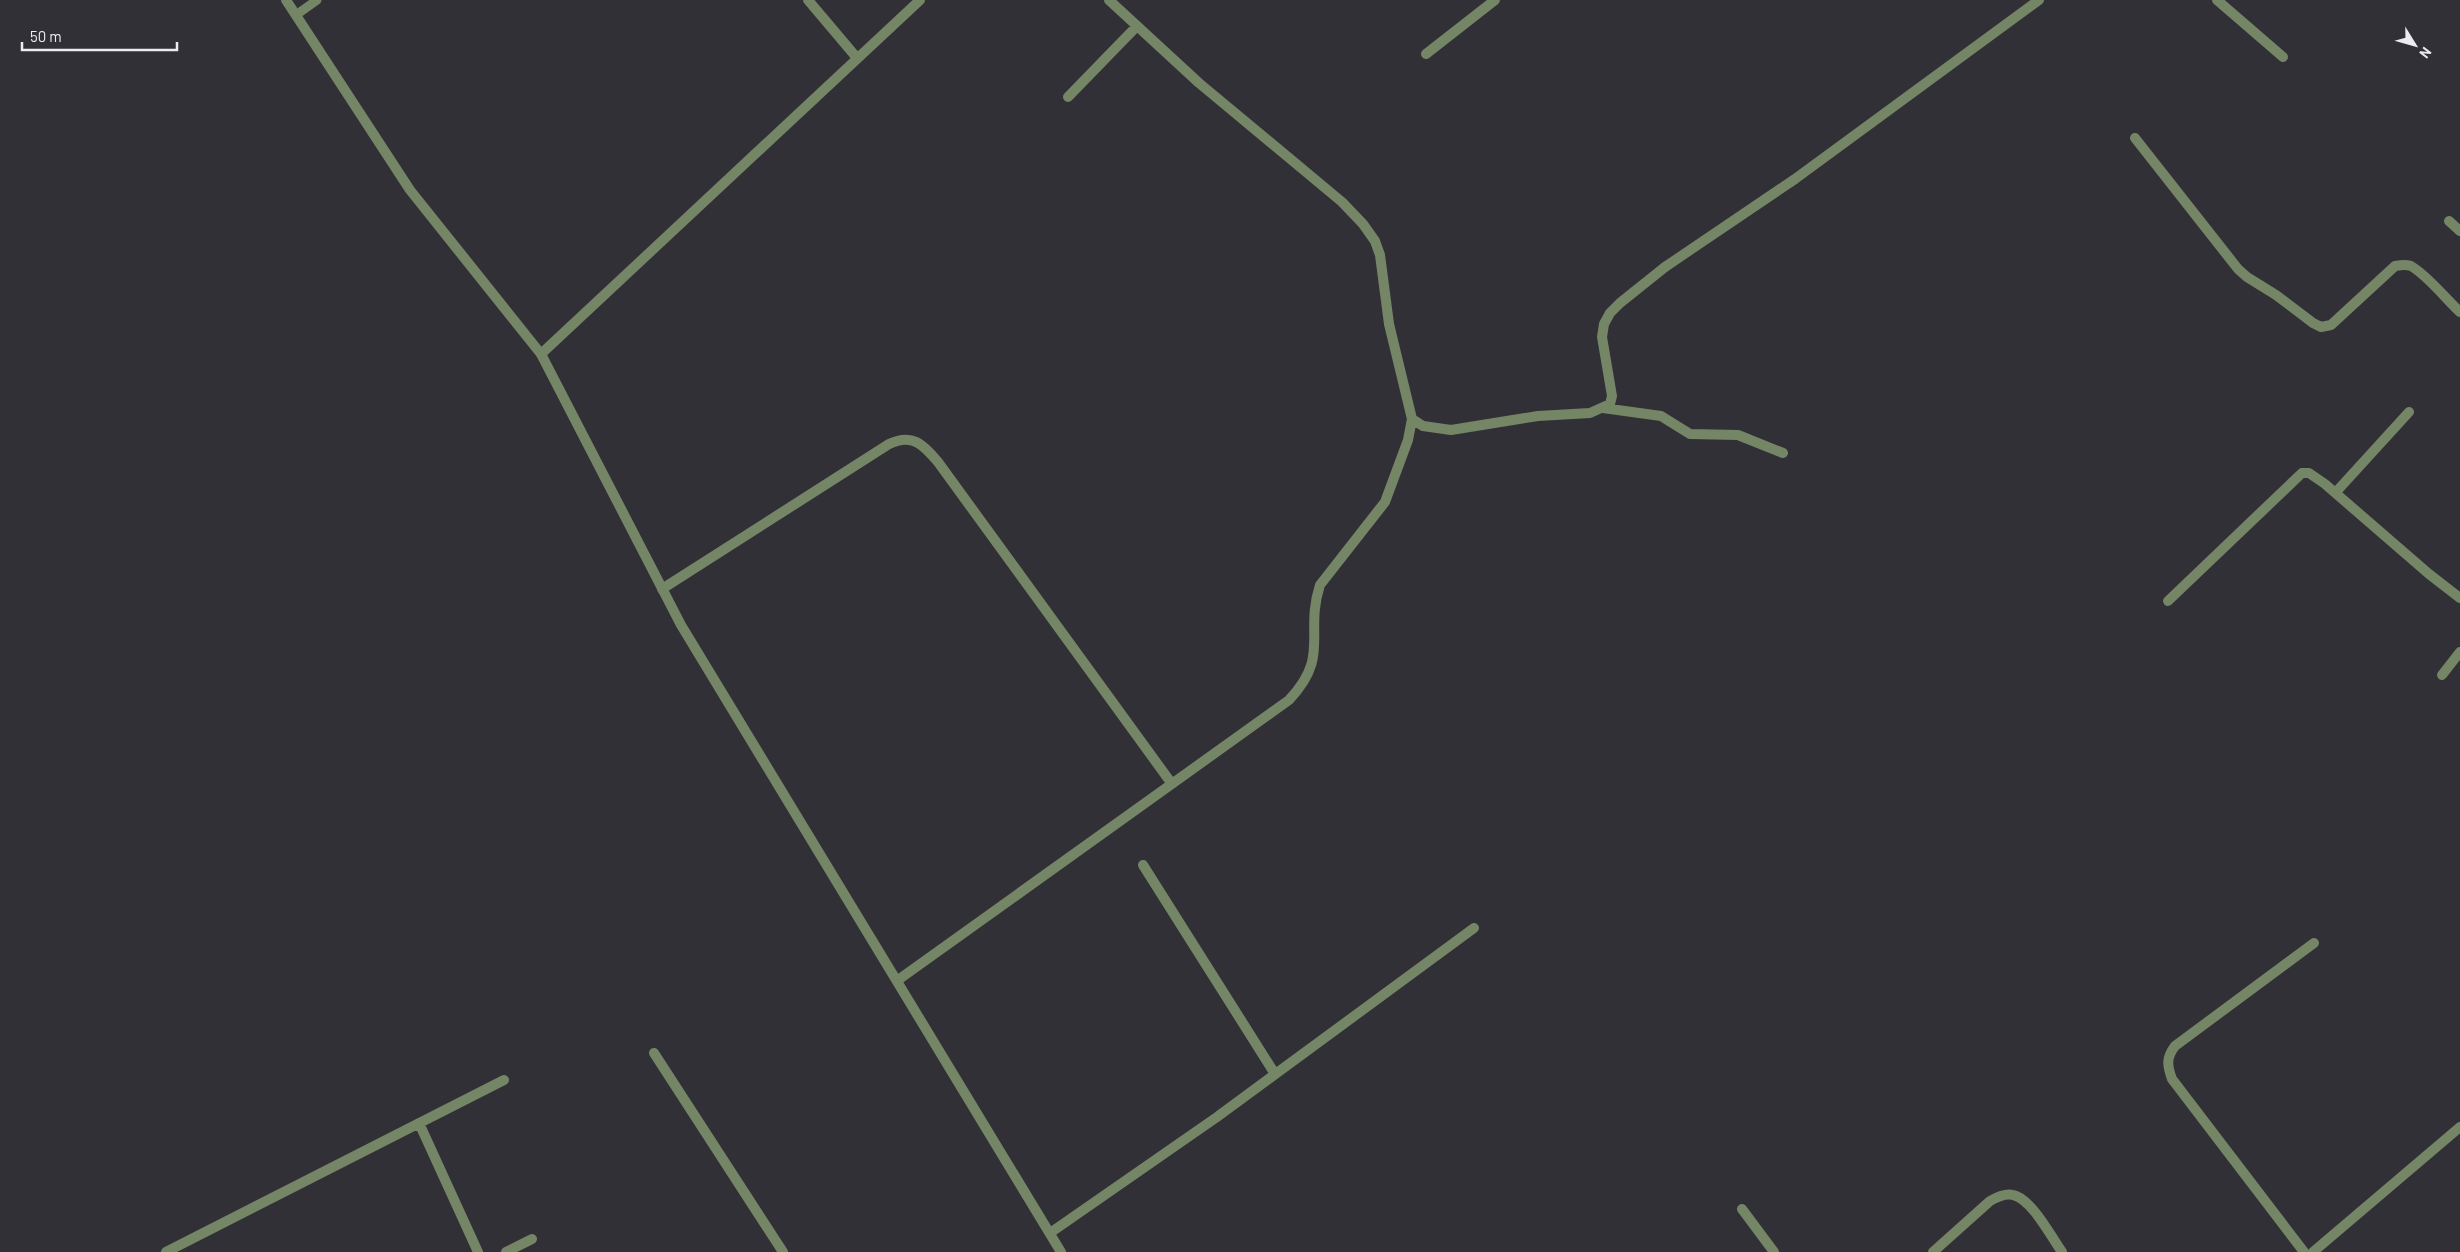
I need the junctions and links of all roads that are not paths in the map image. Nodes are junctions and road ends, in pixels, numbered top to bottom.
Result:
1 (286, 0) edge
2 (317, 0) edge
3 (808, 0) edge
4 (920, 0) edge
5 (1109, 0) edge
6 (1496, 0) edge
7 (2039, 0) edge
8 (2216, 0) edge
9 (296, 15) junction
10 (1137, 26) junction
11 (1426, 54) dead end
12 (2283, 57) dead end
13 (857, 58) junction
14 (1068, 97) dead end
15 (2135, 138) dead end
16 (2450, 221) dead end
17 (2460, 231) edge
18 (2460, 312) edge
19 (541, 354) junction
20 (1603, 408) junction
21 (2409, 412) dead end
22 (1412, 419) junction
23 (1783, 453) dead end
24 (2336, 492) junction
25 (662, 589) junction
26 (2460, 598) edge
27 (2168, 601) dead end
28 (2460, 652) edge
29 (2442, 674) dead end
30 (1172, 784) junction
31 (1142, 865) dead end
32 (1474, 928) dead end
33 (2314, 943) dead end
34 (898, 980) junction
35 (654, 1052) dead end
36 (1275, 1074) junction
37 (504, 1080) dead end
38 (419, 1124) junction
39 (2460, 1127) edge
40 (1742, 1209) dead end
41 (1050, 1233) junction
42 (532, 1239) dead end
43 (166, 1252) edge
44 (478, 1252) edge
45 (506, 1252) edge
46 (783, 1252) edge
47 (1061, 1252) edge
48 (1774, 1252) edge
49 (1933, 1252) edge
50 (2062, 1252) edge
51 (2304, 1252) edge
52 (2313, 1252) edge

1 - 9 street
2 - 9 lane
3 - 13 street
4 - 13 street
5 - 10 street
6 - 11 street
7 - 20 street
8 - 12 street
9 - 19 street
10 - 14 street
10 - 22 street
13 - 19 street
15 - 18 street
16 - 17 street
19 - 25 street
20 - 22 street
20 - 23 street
21 - 24 street
22 - 30 street
24 - 26 street
24 - 27 street
25 - 30 street
25 - 34 street
28 - 29 street
30 - 34 street
31 - 36 street
32 - 36 street
33 - 51 street
34 - 41 street
35 - 46 street
36 - 41 street
37 - 38 street
38 - 43 street
38 - 44 street
39 - 52 street
40 - 48 street
41 - 47 street
42 - 45 street
49 - 50 street

